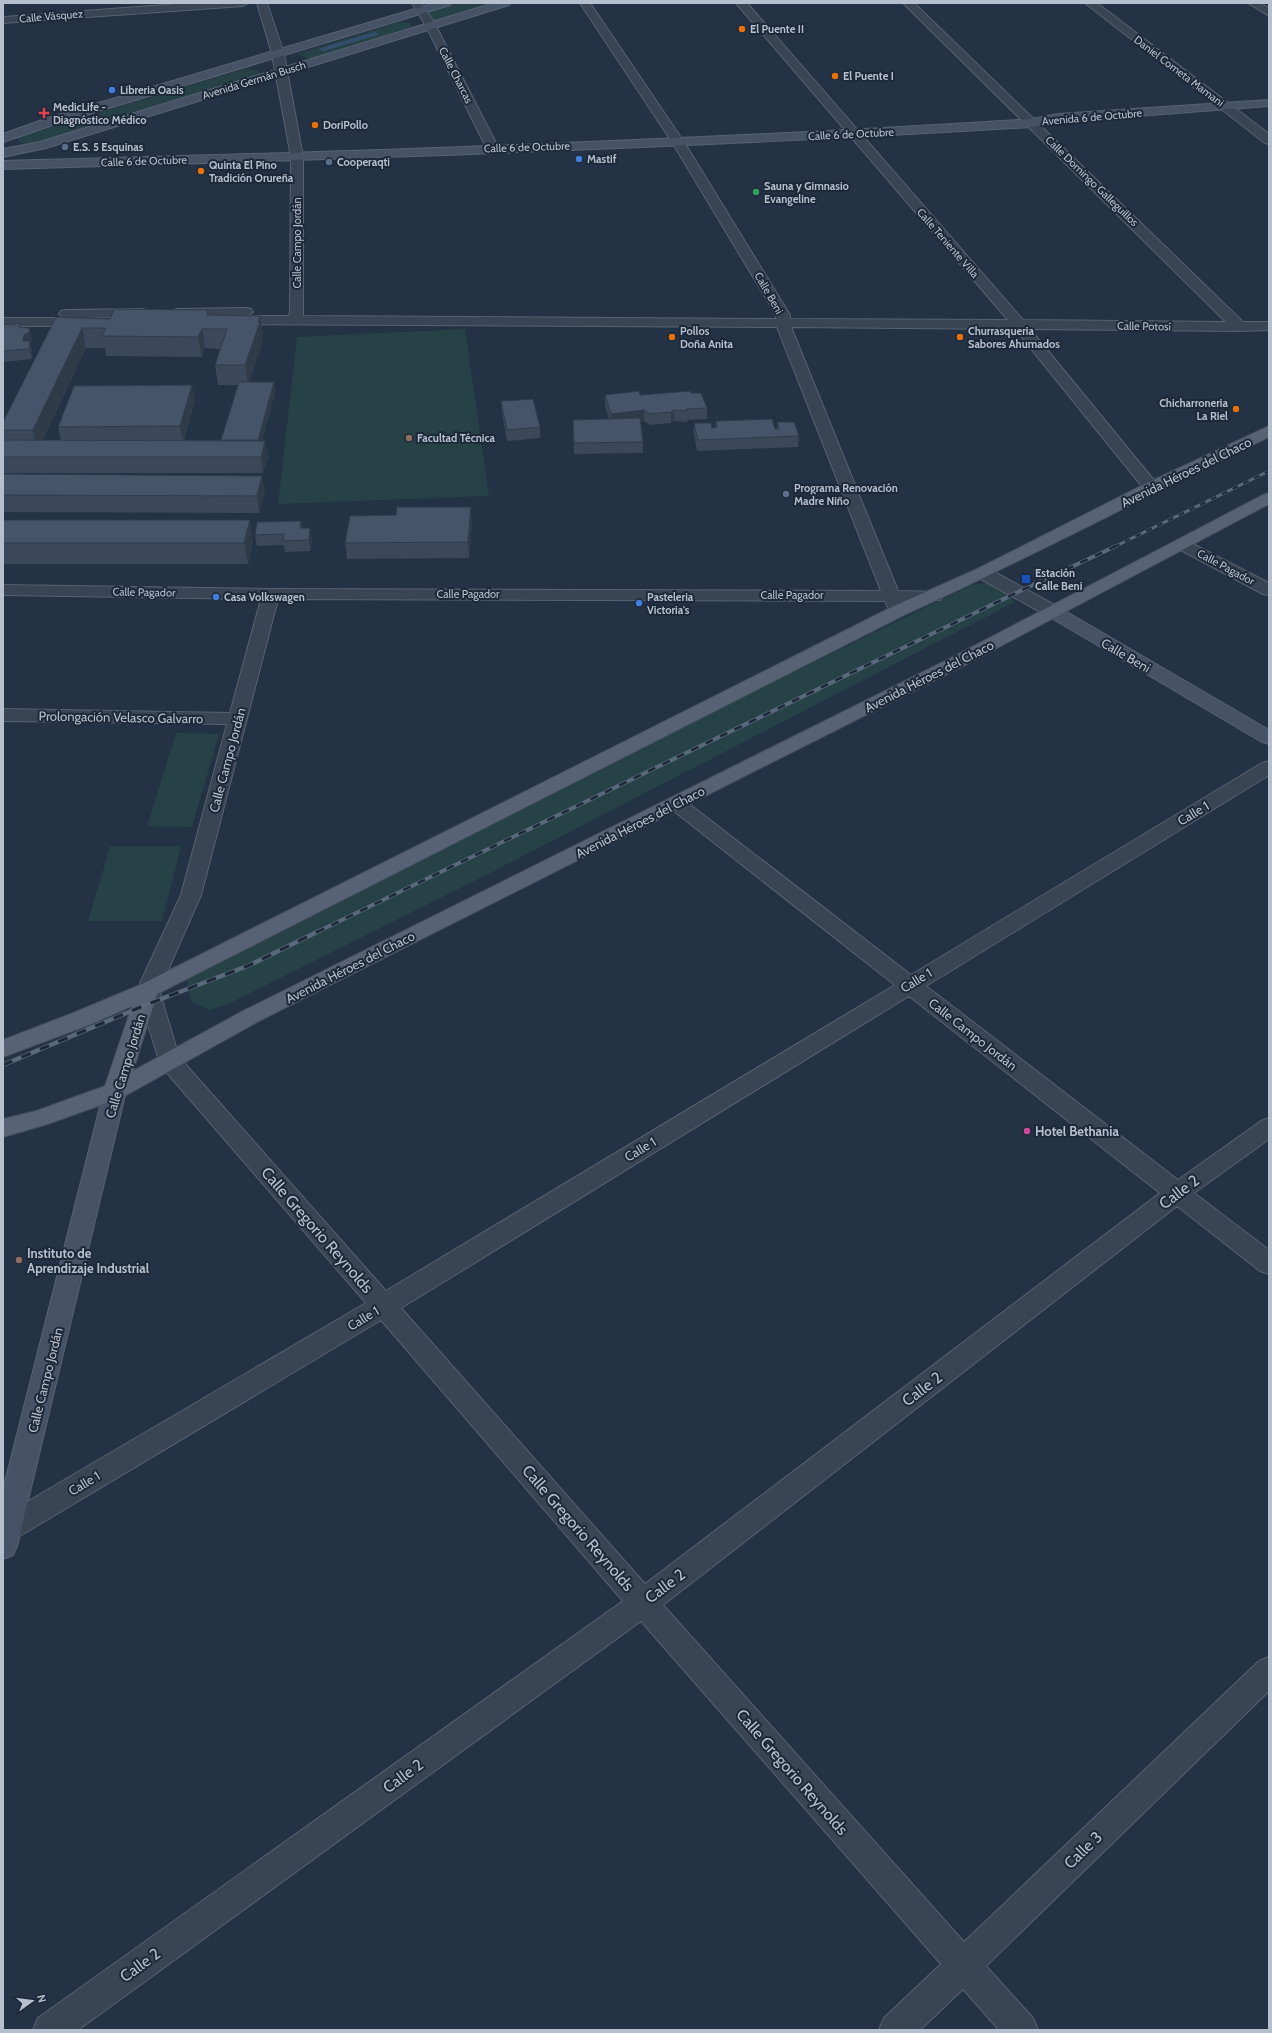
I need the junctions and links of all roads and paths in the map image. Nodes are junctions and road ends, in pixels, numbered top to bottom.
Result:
1 (243, 3) edge
2 (262, 3) edge
3 (446, 3) edge
4 (505, 3) edge
5 (586, 3) edge
6 (741, 3) edge
7 (908, 3) edge
8 (1090, 3) edge
9 (1253, 3) edge
10 (90, 4) edge
11 (110, 7) edge
12 (419, 7) edge
13 (1269, 14) edge
14 (3, 19) edge
15 (431, 26) junction
16 (278, 54) junction
17 (281, 71) junction
18 (1269, 103) edge
19 (1226, 106) junction
20 (1255, 116) dead end
21 (1241, 117) junction
22 (1032, 123) junction
23 (854, 134) junction
24 (3, 138) edge
25 (1269, 140) edge
26 (678, 142) junction
27 (493, 149) junction
28 (3, 153) edge
29 (297, 157) junction
30 (3, 159) edge
31 (22, 164) junction
32 (3, 165) edge
33 (3, 315) edge
34 (1269, 315) edge
35 (296, 316) junction
36 (1230, 316) junction
37 (160, 317) junction
38 (1014, 319) junction
39 (783, 320) junction
40 (3, 322) edge
41 (1269, 326) edge
42 (1240, 327) junction
43 (1269, 431) edge
44 (1151, 487) junction
45 (1269, 498) edge
46 (1183, 544) junction
47 (983, 573) junction
48 (3, 590) edge
49 (1269, 590) edge
50 (272, 594) junction
51 (895, 603) junction
52 (1054, 612) junction
53 (3, 715) edge
54 (238, 719) junction
55 (1269, 738) edge
56 (1269, 767) edge
57 (677, 804) junction
58 (909, 985) junction
59 (148, 990) junction
60 (3, 1049) edge
61 (169, 1060) junction
62 (115, 1091) junction
63 (1269, 1127) edge
64 (3, 1128) edge
65 (1178, 1192) junction
66 (1269, 1264) edge
67 (383, 1306) junction
68 (6, 1537) edge
69 (643, 1603) junction
70 (1269, 1671) edge
71 (963, 1966) junction
72 (50, 2030) edge
73 (896, 2030) edge
74 (1021, 2030) edge

1 - 11 street, Calle Vásquez
2 - 16 street, Calle Campo Jordán
3 - 12 street, Avenida Germán Busch
4 - 15 street, Avenida Germán Busch
5 - 26 street, Calle Beni
6 - 23 street, Calle Teniente Villa
7 - 22 street, Calle Domingo Galleguillos
8 - 19 street, Daniel Corneta Mamani
9 - 13 street
10 - 11 street
10 - 14 street
11 - 14 street, Calle Vásquez
12 - 15 street, Calle Charcas
12 - 16 street, Avenida Germán Busch
15 - 17 street, Avenida Germán Busch
15 - 27 street, Calle Charcas
16 - 17 street, Calle Campo Jordán
16 - 24 street, Avenida Germán Busch
17 - 28 street, Avenida Germán Busch
17 - 29 street, Calle Campo Jordán
18 - 19 street, Avenida 6 de Octubre
19 - 21 street, Daniel Corneta Mamani
19 - 22 street, Avenida 6 de Octubre
20 - 21 street, Avenida 6 de Octubre
21 - 22 street, Avenida 6 de Octubre
21 - 25 street, Daniel Corneta Mamani
22 - 23 street, Calle 6 de Octubre
22 - 36 street, Calle Domingo Galleguillos
23 - 26 street, Calle 6 de Octubre
23 - 38 street, Calle Teniente Villa
26 - 27 street, Calle 6 de Octubre
26 - 39 street, Calle Beni
27 - 29 street, Calle 6 de Octubre
29 - 31 street, Calle 6 de Octubre
29 - 35 street, Calle Campo Jordán
30 - 31 street
31 - 32 street
33 - 37 street
34 - 36 street
35 - 37 street
35 - 39 street
36 - 38 street
36 - 42 street, Calle Domingo Galleguillos
37 - 40 street
38 - 39 street
38 - 42 street, Calle Potosí
38 - 44 street, Calle Teniente Villa
39 - 51 street, Calle Beni
41 - 42 street, Calle Potosí
43 - 44 main road, Avenida Héroes del Chaco
44 - 47 main road, Avenida Héroes del Chaco
45 - 46 main road, Avenida Héroes del Chaco
46 - 49 street, Calle Pagador
46 - 52 main road, Avenida Héroes del Chaco
47 - 51 main road, Avenida Héroes del Chaco
47 - 52 street, Calle Beni
48 - 50 street, Calle Pagador
50 - 51 street, Calle Pagador
50 - 54 street, Calle Campo Jordán
51 - 59 main road, Avenida Héroes del Chaco
52 - 55 street, Calle Beni
52 - 57 main road, Avenida Héroes del Chaco
53 - 54 street, Prolongación Velasco Galvarro
54 - 59 street, Calle Campo Jordán
56 - 58 street, Calle 1
57 - 58 street, Calle Campo Jordán
57 - 61 main road, Avenida Héroes del Chaco
58 - 65 street, Calle Campo Jordán
58 - 67 street, Calle 1
59 - 60 main road, Avenida Héroes del Chaco
59 - 61 street
59 - 62 main road, Calle Campo Jordán
61 - 62 main road, Avenida Héroes del Chaco
61 - 67 street, Calle Gregorio Reynolds
62 - 64 main road, Avenida Héroes del Chaco
62 - 68 street, Calle Campo Jordán
63 - 65 street, Calle 2
65 - 66 street, Calle Campo Jordán
65 - 69 street, Calle 2
67 - 68 street, Calle 1
67 - 69 street, Calle Gregorio Reynolds
69 - 71 street, Calle Gregorio Reynolds
69 - 72 street, Calle 2
70 - 71 street, Calle 3
71 - 73 street, Calle 3
71 - 74 street, Calle Gregorio Reynolds

